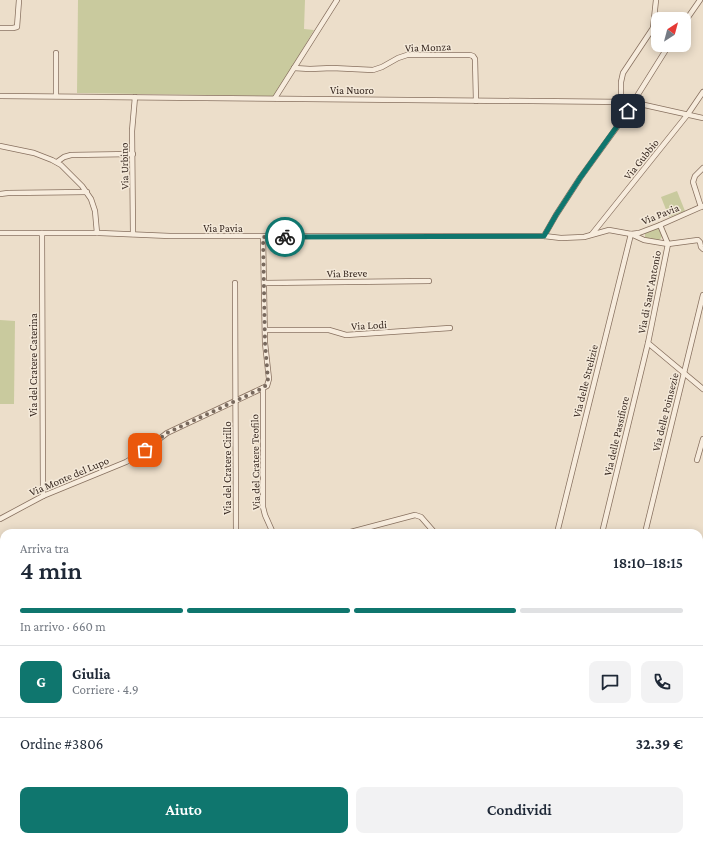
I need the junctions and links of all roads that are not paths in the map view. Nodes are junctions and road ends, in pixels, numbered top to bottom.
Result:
1 (19, 0) edge
2 (337, 0) edge
3 (656, 0) edge
4 (700, 0) edge
5 (654, 12) edge
6 (691, 13) edge
7 (0, 28) edge
8 (651, 30) edge
9 (665, 52) edge
10 (56, 54) dead end
11 (294, 68) junction
12 (703, 92) edge
13 (0, 96) edge
14 (56, 96) junction
15 (134, 97) junction
16 (275, 98) junction
17 (476, 101) junction
18 (621, 102) junction
19 (633, 102) junction
20 (688, 114) junction
21 (703, 118) edge
22 (0, 146) edge
23 (133, 154) junction
24 (57, 162) junction
25 (703, 168) edge
26 (87, 192) junction
27 (0, 194) edge
28 (702, 206) edge
29 (660, 225) junction
30 (0, 233) edge
31 (42, 233) junction
32 (96, 233) junction
33 (133, 234) junction
34 (631, 234) junction
35 (544, 236) junction
36 (590, 236) junction
37 (263, 237) junction
38 (668, 244) junction
39 (703, 249) edge
40 (430, 281) dead end
41 (264, 282) junction
42 (235, 283) dead end
43 (703, 295) edge
44 (450, 328) dead end
45 (265, 330) junction
46 (648, 343) junction
47 (683, 373) junction
48 (263, 388) junction
49 (703, 389) edge
50 (236, 401) junction
51 (703, 439) edge
52 (697, 460) dead end
53 (43, 496) junction
54 (0, 519) edge
55 (236, 529) edge
56 (271, 529) edge
57 (362, 529) edge
58 (432, 529) edge
59 (558, 529) edge
60 (603, 529) edge
61 (646, 529) edge

1 - 7 street
2 - 11 street
3 - 5 street
4 - 6 street
8 - 18 street
9 - 19 street
10 - 14 street
11 - 16 street
11 - 17 street, Via Monza
12 - 20 street, Via Gubbio
13 - 14 street, Via Nuoro
14 - 15 street, Via Nuoro
15 - 16 street, Via Nuoro
15 - 23 street, Via Urbino
16 - 17 street, Via Nuoro
17 - 18 street, Via Nuoro
18 - 19 street, Via Nuoro
19 - 20 street, Via Nuoro
19 - 35 street
20 - 21 street, Via Nuoro
20 - 36 street, Via Gubbio
22 - 24 street
23 - 24 street
23 - 33 street, Via Urbino
24 - 26 street
25 - 28 street
26 - 27 street
26 - 32 street
28 - 29 street, Via Pavia
29 - 34 street, Via Pavia
29 - 38 street
30 - 31 street, Via Pavia
31 - 32 street, Via Pavia
31 - 53 street, Via del Cratere Caterina
32 - 33 street, Via Pavia
33 - 37 street, Via Pavia
34 - 36 street, Via Pavia
34 - 38 street
34 - 59 street, Via delle Strelizie
35 - 36 street, Via Pavia
35 - 37 street, Via Pavia
37 - 41 street
38 - 39 street
38 - 46 street, Via di Sant'Antonio
40 - 41 street, Via Breve
41 - 45 street
42 - 50 street, Via del Cratere Cirillo
43 - 47 street, Via delle Poinsezie
44 - 45 street, Via Lodi
45 - 48 street
46 - 47 street, Via di Sant'Antonio
46 - 60 street, Via delle Passifiore
47 - 49 street, Via di Sant'Antonio
47 - 61 street, Via delle Poinsezie
48 - 50 street, Via Monte del Lupo
48 - 56 street, Via del Cratere Teofilo
50 - 53 street, Via Monte del Lupo
50 - 55 street, Via del Cratere Cirillo
51 - 52 street
53 - 54 street, Via Monte del Lupo
57 - 58 street

